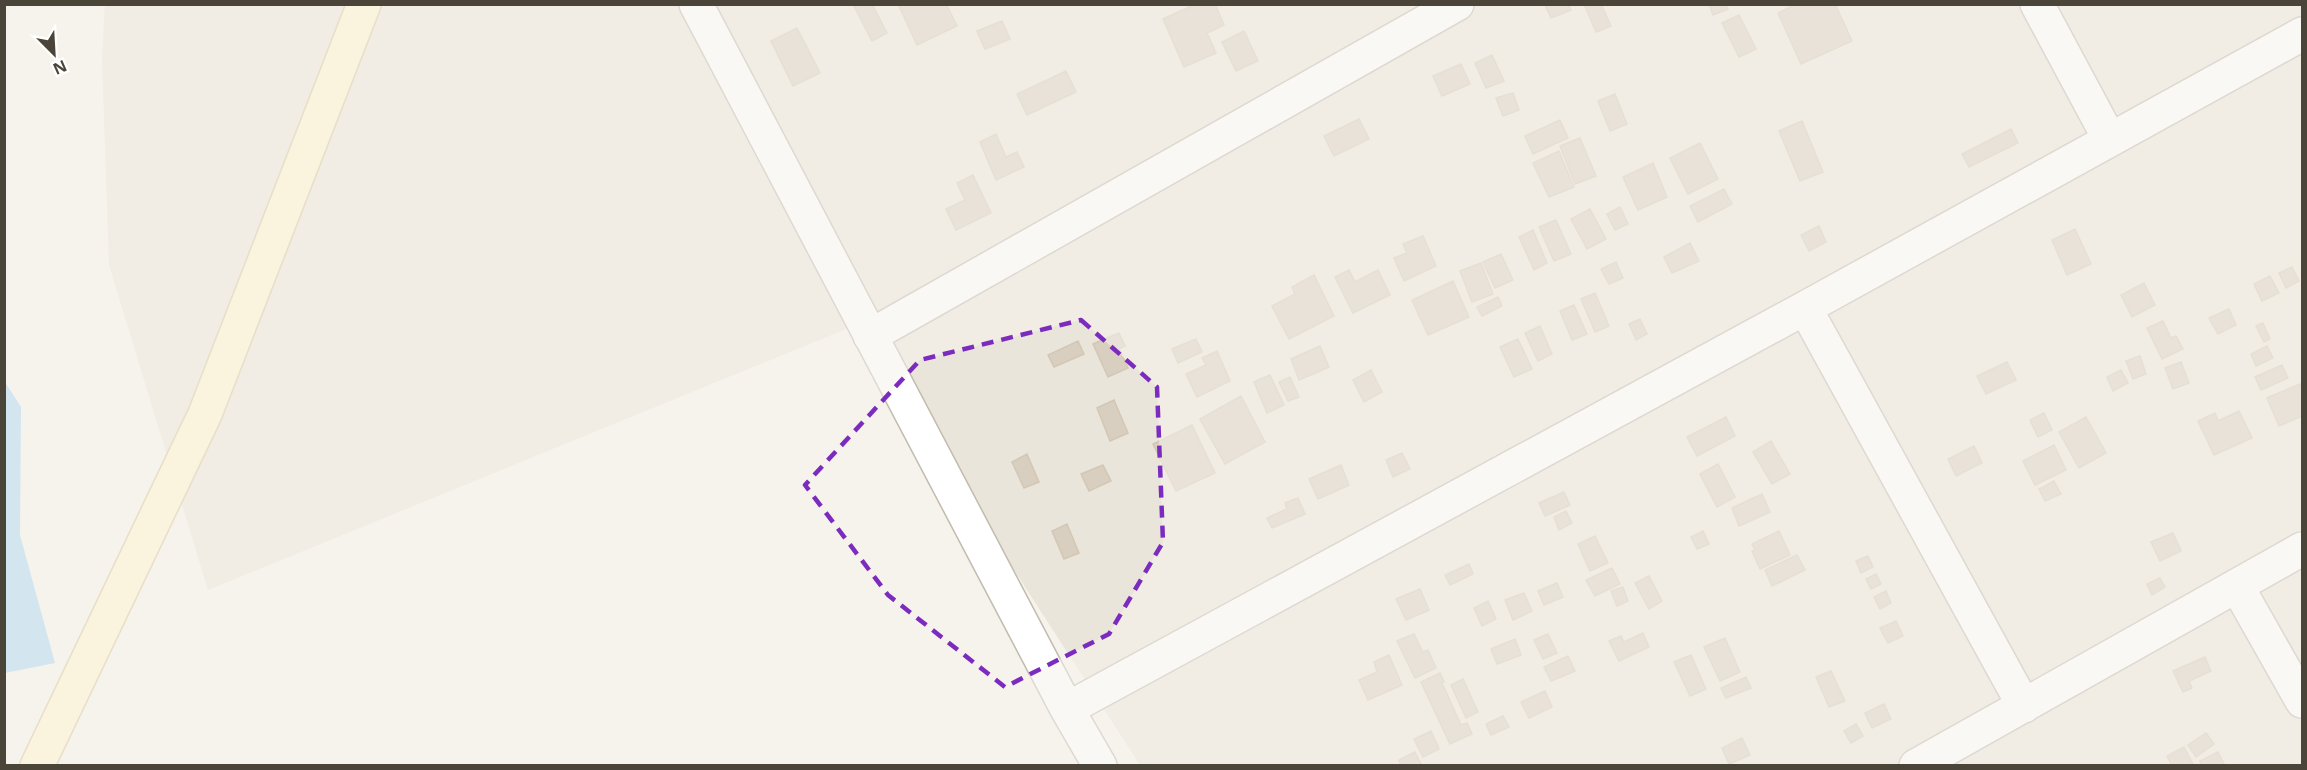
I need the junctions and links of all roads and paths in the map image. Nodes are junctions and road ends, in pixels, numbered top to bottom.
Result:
1 (364, 4) edge
2 (696, 4) edge
3 (1457, 4) edge
4 (2037, 4) edge
5 (2302, 34) edge
6 (2110, 140) junction
7 (1805, 308) junction
8 (870, 336) junction
9 (2302, 549) edge
10 (2237, 586) junction
11 (2302, 701) edge
12 (2024, 706) junction
13 (1067, 709) junction
14 (37, 765) edge
15 (1100, 765) edge
16 (1916, 765) edge

1 - 14 main road
2 - 8 street
3 - 8 street
4 - 6 street
5 - 6 street
6 - 7 street
7 - 12 street
7 - 13 street
8 - 13 street
9 - 10 street
10 - 11 street
10 - 12 street
12 - 16 street
13 - 15 street

